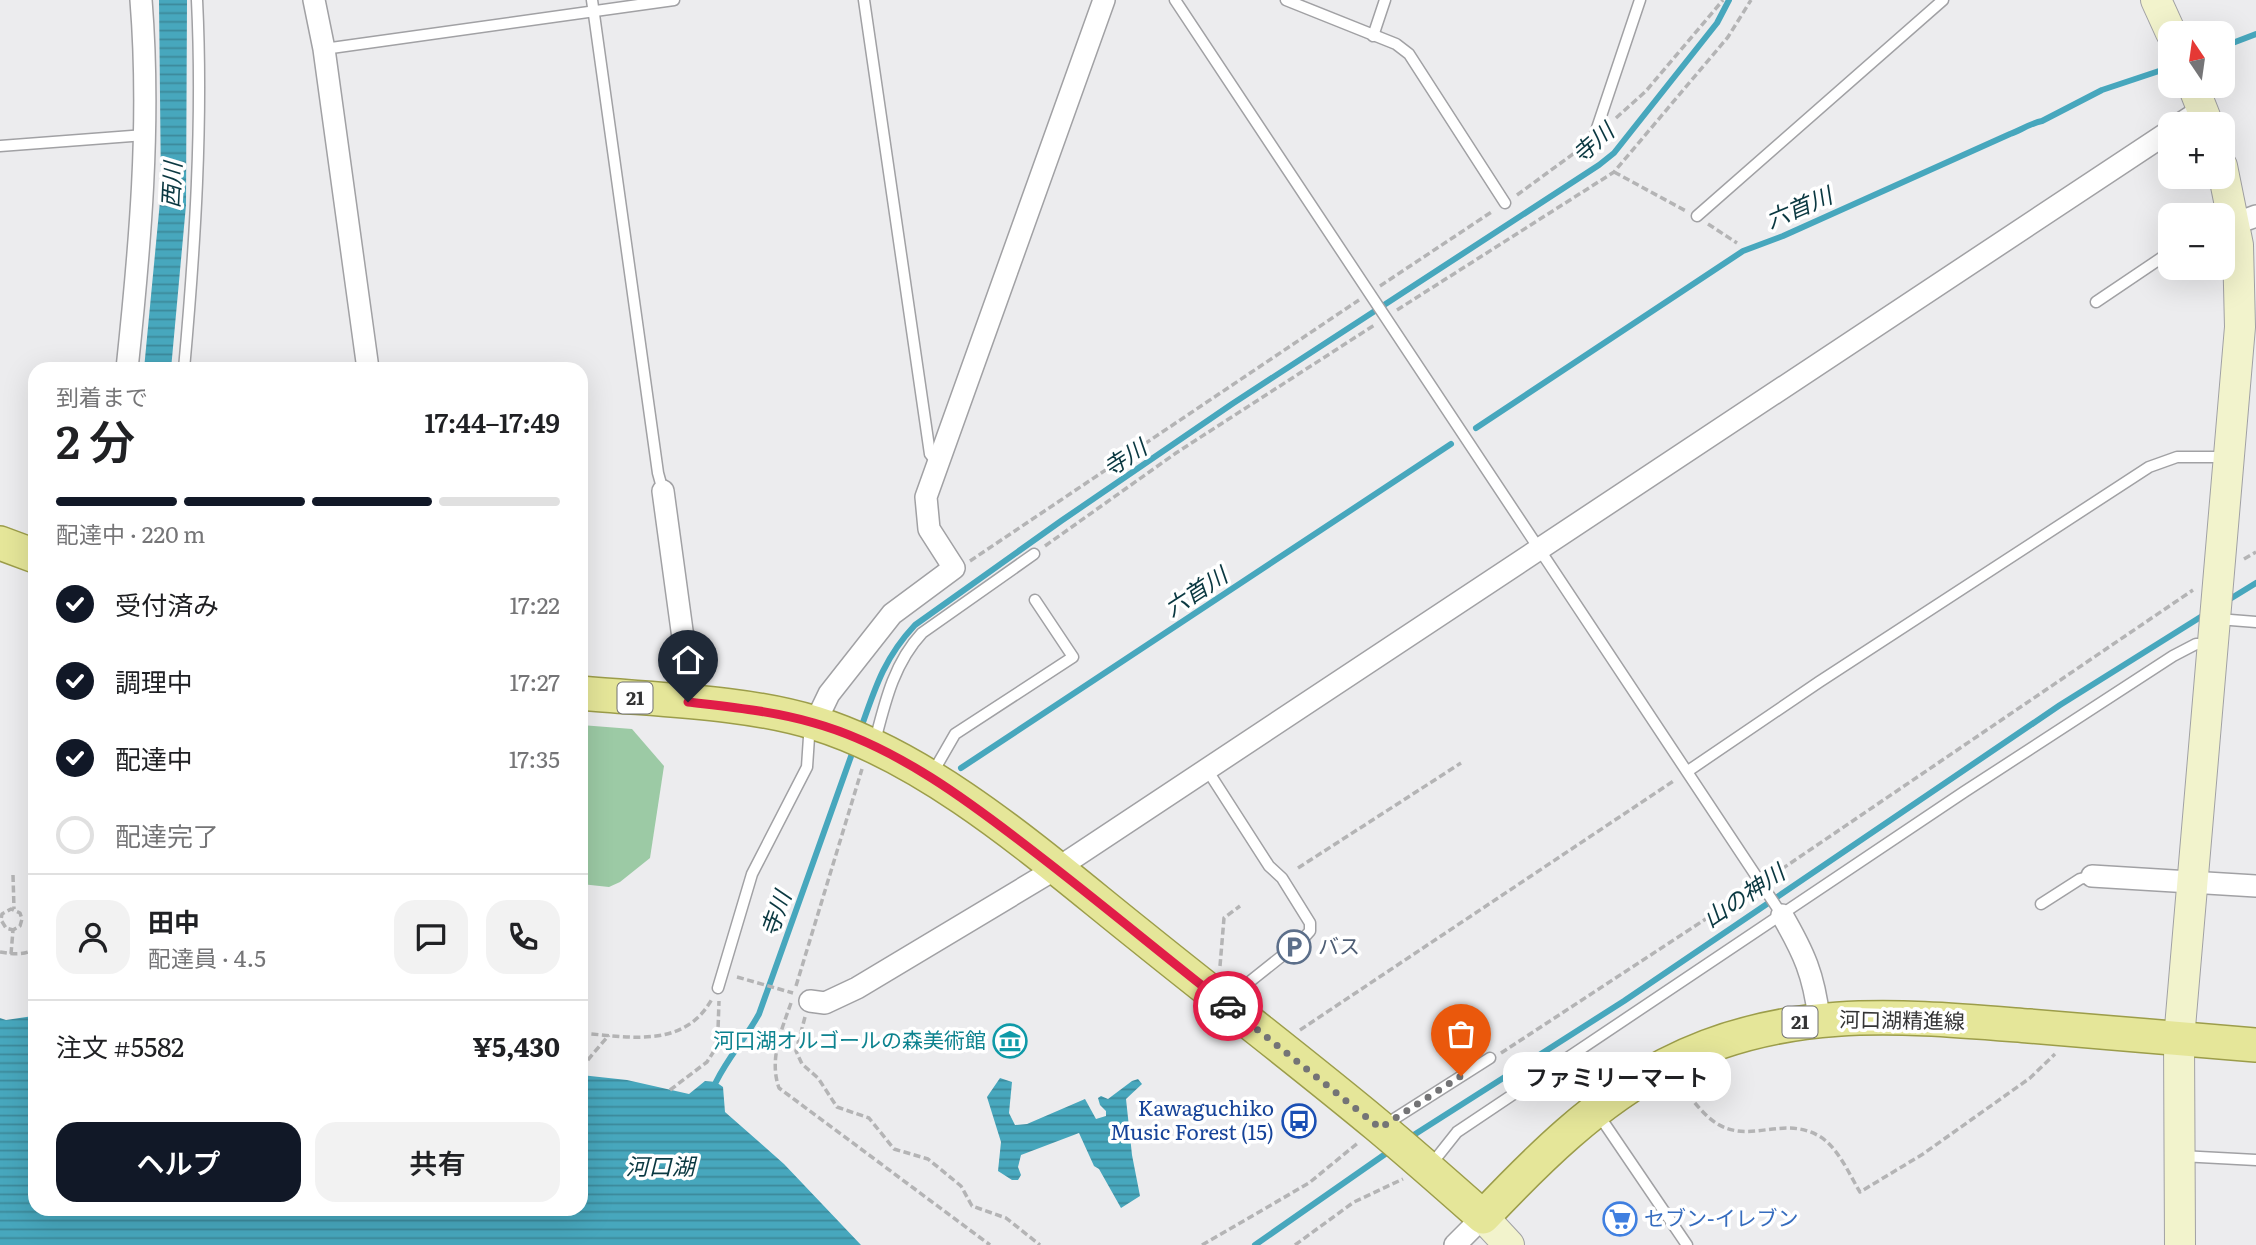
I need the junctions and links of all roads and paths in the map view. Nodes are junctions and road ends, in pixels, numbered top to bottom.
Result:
1 (141, 0) edge
2 (197, 0) edge
3 (314, 0) edge
4 (674, 0) edge
5 (864, 0) edge
6 (1104, 0) edge
7 (1175, 0) edge
8 (1286, 0) edge
9 (1385, 0) edge
10 (1640, 0) edge
11 (1723, 0) edge
12 (1751, 0) edge
13 (1943, 0) edge
14 (2157, 0) edge
15 (593, 6) edge
16 (2166, 21) edge
17 (1373, 36) junction
18 (324, 50) junction
19 (145, 135) junction
20 (1594, 137) junction
21 (2158, 139) edge
22 (0, 146) edge
23 (1614, 172) junction
24 (2229, 189) edge
25 (1505, 203) junction
26 (1697, 216) junction
27 (2238, 218) edge
28 (1737, 243) dead end
29 (2158, 260) edge
30 (1371, 295) junction
31 (2096, 302) dead end
32 (1385, 315) junction
33 (128, 362) edge
34 (185, 362) edge
35 (368, 362) edge
36 (2229, 457) junction
37 (938, 464) junction
38 (663, 491) joint
39 (0, 543) edge
40 (1539, 548) junction
41 (2256, 552) edge
42 (28, 553) edge
43 (1034, 554) joint
44 (954, 568) junction
45 (2220, 576) junction
46 (1035, 600) dead end
47 (2256, 622) edge
48 (2213, 632) junction
49 (588, 694) edge
50 (688, 702) junction
51 (822, 726) junction
52 (867, 752) junction
53 (1461, 763) dead end
54 (1206, 768) junction
55 (1688, 771) junction
56 (930, 778) junction
57 (1298, 868) dead end
58 (1056, 869) junction
59 (13, 875) dead end
60 (2092, 876) joint
61 (2191, 881) junction
62 (1763, 886) junction
63 (2256, 886) edge
64 (2041, 904) dead end
65 (1240, 906) dead end
66 (14, 909) junction
67 (1780, 912) junction
68 (13, 930) junction
69 (0, 952) edge
70 (28, 952) edge
71 (11, 954) junction
72 (1220, 968) dead end
73 (729, 975) dead end
74 (718, 985) junction
75 (802, 997) junction
76 (1224, 1003) junction
77 (1819, 1019) junction
78 (2066, 1029) junction
79 (588, 1034) edge
80 (609, 1035) junction
81 (2179, 1039) junction
82 (2256, 1045) edge
83 (1279, 1046) junction
84 (1490, 1058) joint
85 (588, 1060) edge
86 (1678, 1060) junction
87 (670, 1090) dead end
88 (1596, 1112) junction
89 (1378, 1132) junction
90 (2178, 1156) junction
91 (2256, 1160) edge
92 (1418, 1168) junction
93 (1483, 1217) junction
94 (990, 1245) edge
95 (1040, 1245) edge
96 (1202, 1245) edge
97 (1295, 1245) edge
98 (1455, 1245) edge
99 (1509, 1245) edge
100 (1686, 1245) edge
101 (2180, 1245) edge

1 - 19 street
2 - 34 lane
3 - 18 street
4 - 15 lane
5 - 37 lane
6 - 37 street
7 - 30 lane
8 - 17 lane
9 - 17 lane
10 - 20 lane
11 - 20 path
12 - 23 path
13 - 26 lane
14 - 16 street
15 - 18 lane
15 - 38 lane
17 - 25 lane
18 - 35 street
19 - 22 lane
19 - 33 street
20 - 25 path
21 - 40 street
23 - 26 path
23 - 32 path
24 - 27 street
25 - 30 path
26 - 28 path
27 - 36 street
29 - 31 lane
30 - 32 lane
30 - 44 path
32 - 40 lane
32 - 43 path
36 - 45 street
36 - 55 lane
37 - 44 street
38 - 50 street
39 - 42 main road
40 - 54 street
40 - 55 lane
41 - 45 path
43 - 52 lane
44 - 51 street
45 - 48 street
45 - 62 path
46 - 56 lane
47 - 48 lane
48 - 61 street
48 - 67 lane
49 - 50 main road, 21
50 - 51 main road, 21
51 - 52 main road, 21
51 - 74 lane
52 - 56 main road, 21
52 - 75 path
53 - 57 path
54 - 58 street
54 - 76 lane
55 - 62 lane
55 - 83 path
56 - 58 main road, 21
58 - 75 street
58 - 76 main road, 21
59 - 66 path
60 - 61 street
60 - 64 lane
61 - 63 street
61 - 81 street
62 - 67 lane
62 - 84 path
65 - 72 path
66 - 68 path
66 - 68 path
67 - 77 street
67 - 92 lane
68 - 71 path
69 - 71 path
70 - 71 path
73 - 75 path
74 - 80 path
74 - 87 path
75 - 94 path
75 - 95 path
76 - 83 main road, 21
77 - 78 main road, 河口湖精進線 / 21
77 - 86 main road, 河口湖精進線 / 21
78 - 81 main road, 河口湖精進線 / 21
78 - 86 path
79 - 80 path
80 - 85 path
81 - 82 main road, 河口湖精進線 / 21
81 - 90 street
83 - 89 main road, 21
84 - 89 lane
86 - 88 main road, 河口湖精進線 / 21
88 - 93 main road, 河口湖精進線 / 21
88 - 100 lane
89 - 92 main road, 21
89 - 96 path
90 - 91 lane
90 - 101 street
92 - 93 main road, 21
92 - 97 path
93 - 98 street
93 - 99 street

